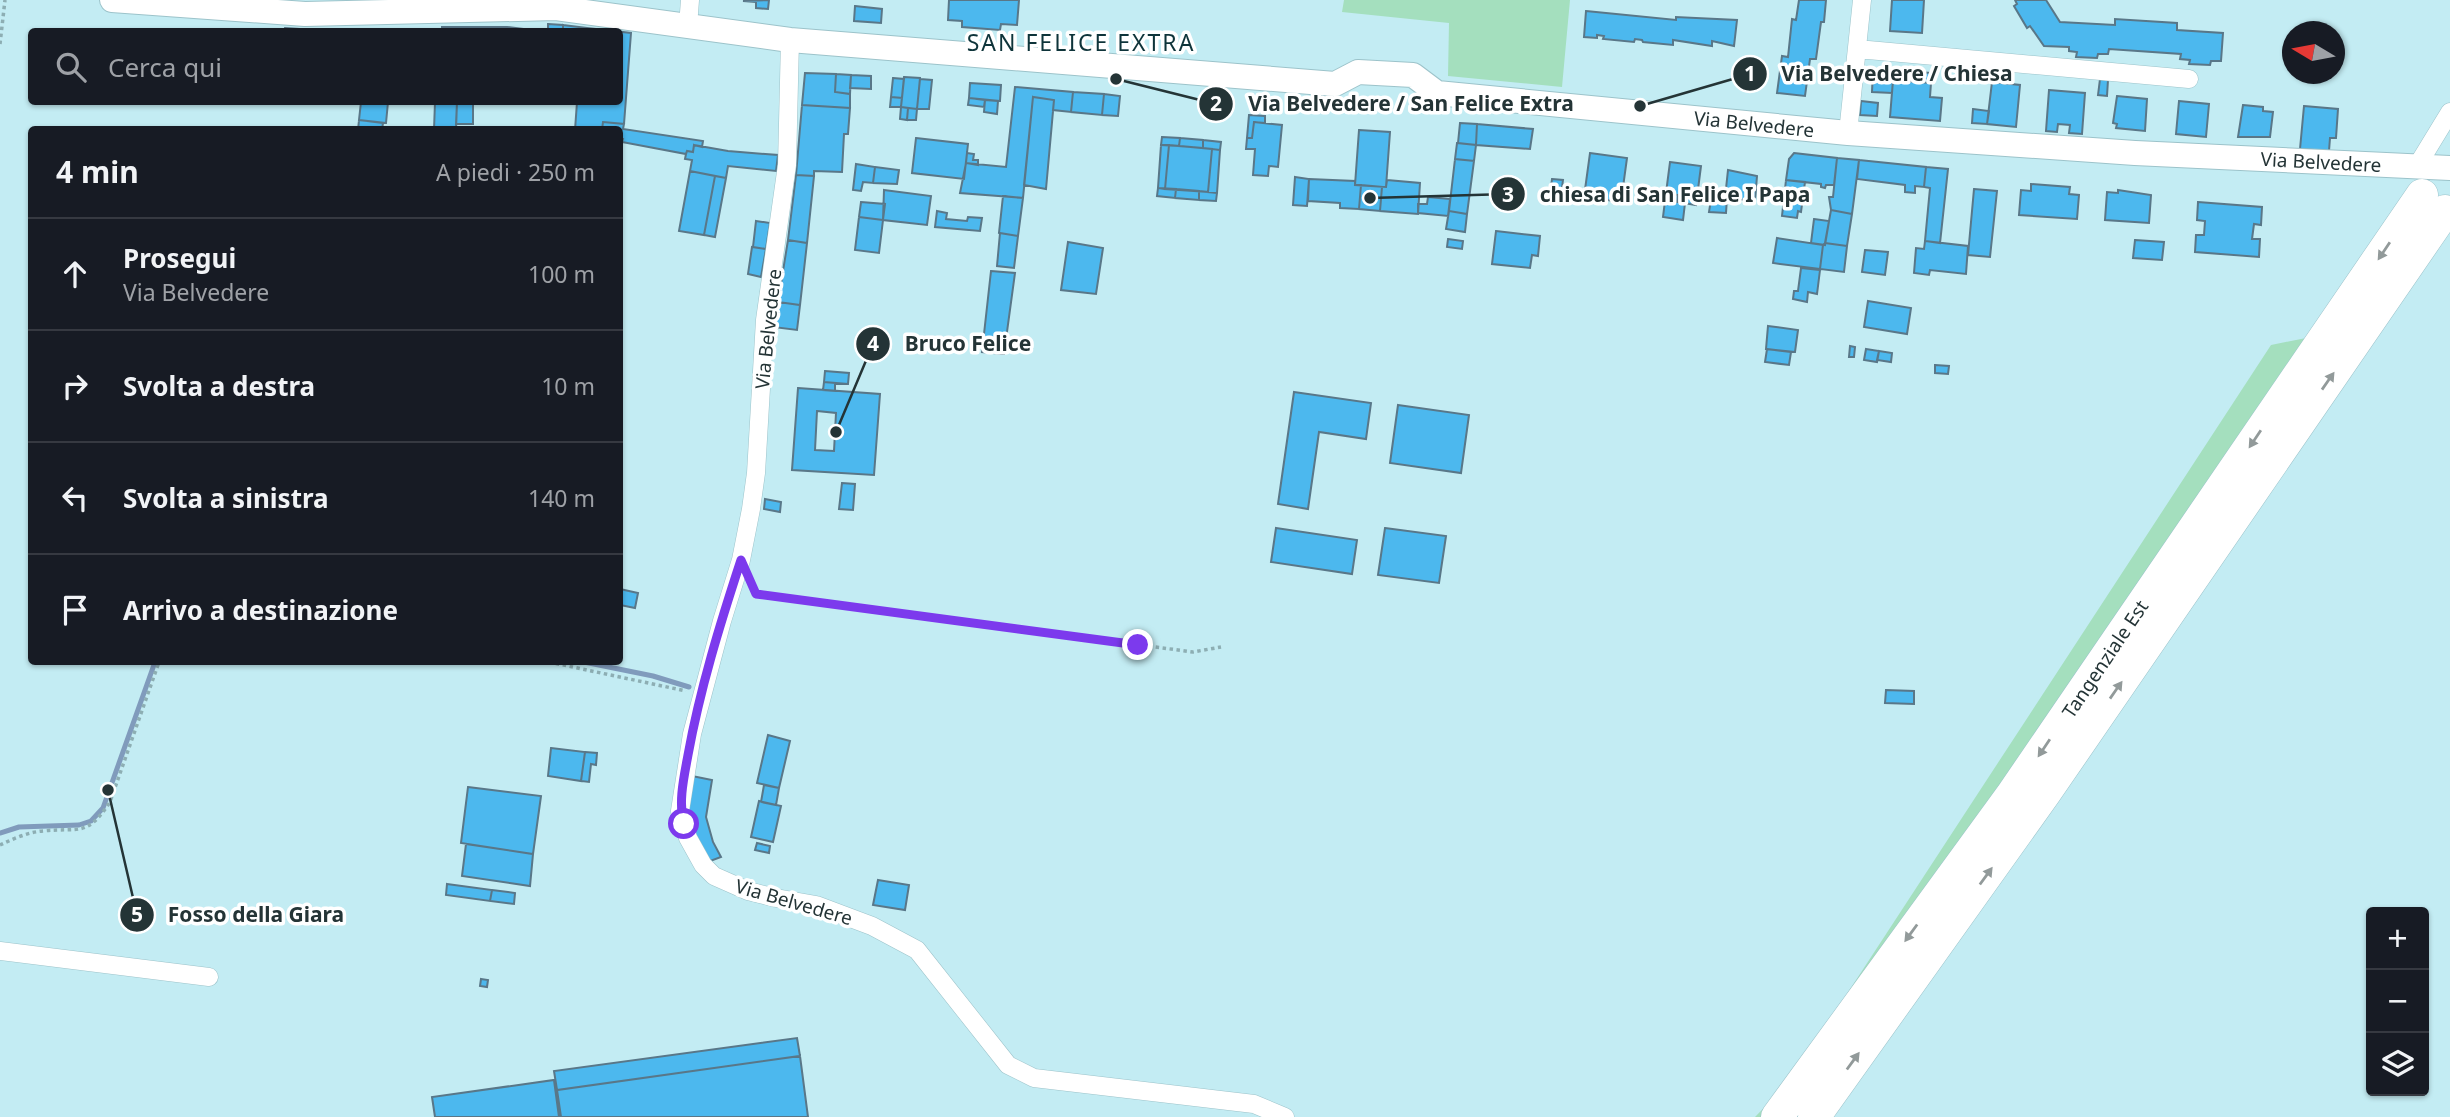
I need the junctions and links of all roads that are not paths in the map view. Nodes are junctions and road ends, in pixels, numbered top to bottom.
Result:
1 (112, 0) edge
2 (690, 0) edge
3 (1862, 0) edge
4 (169, 2) edge
5 (688, 26) junction
6 (790, 40) junction
7 (1857, 49) junction
8 (2189, 79) dead end
9 (2450, 112) edge
10 (1848, 133) junction
11 (2450, 168) edge
12 (2428, 191) junction
13 (0, 951) edge
14 (209, 978) dead end
15 (1285, 1117) edge
16 (1777, 1117) edge
17 (1814, 1117) edge

1 - 4 street, Via Belvedere
2 - 5 street
3 - 7 street
4 - 5 street, Via Belvedere
5 - 6 street, Via Belvedere
6 - 10 street, Via Belvedere
6 - 15 street, Via Belvedere
7 - 8 street
7 - 10 street
9 - 12 street
10 - 12 street, Via Belvedere
11 - 12 street, Via Belvedere
12 -> 16 highway, Tangenziale Est
17 -> 12 highway, Tangenziale Est
13 - 14 street

